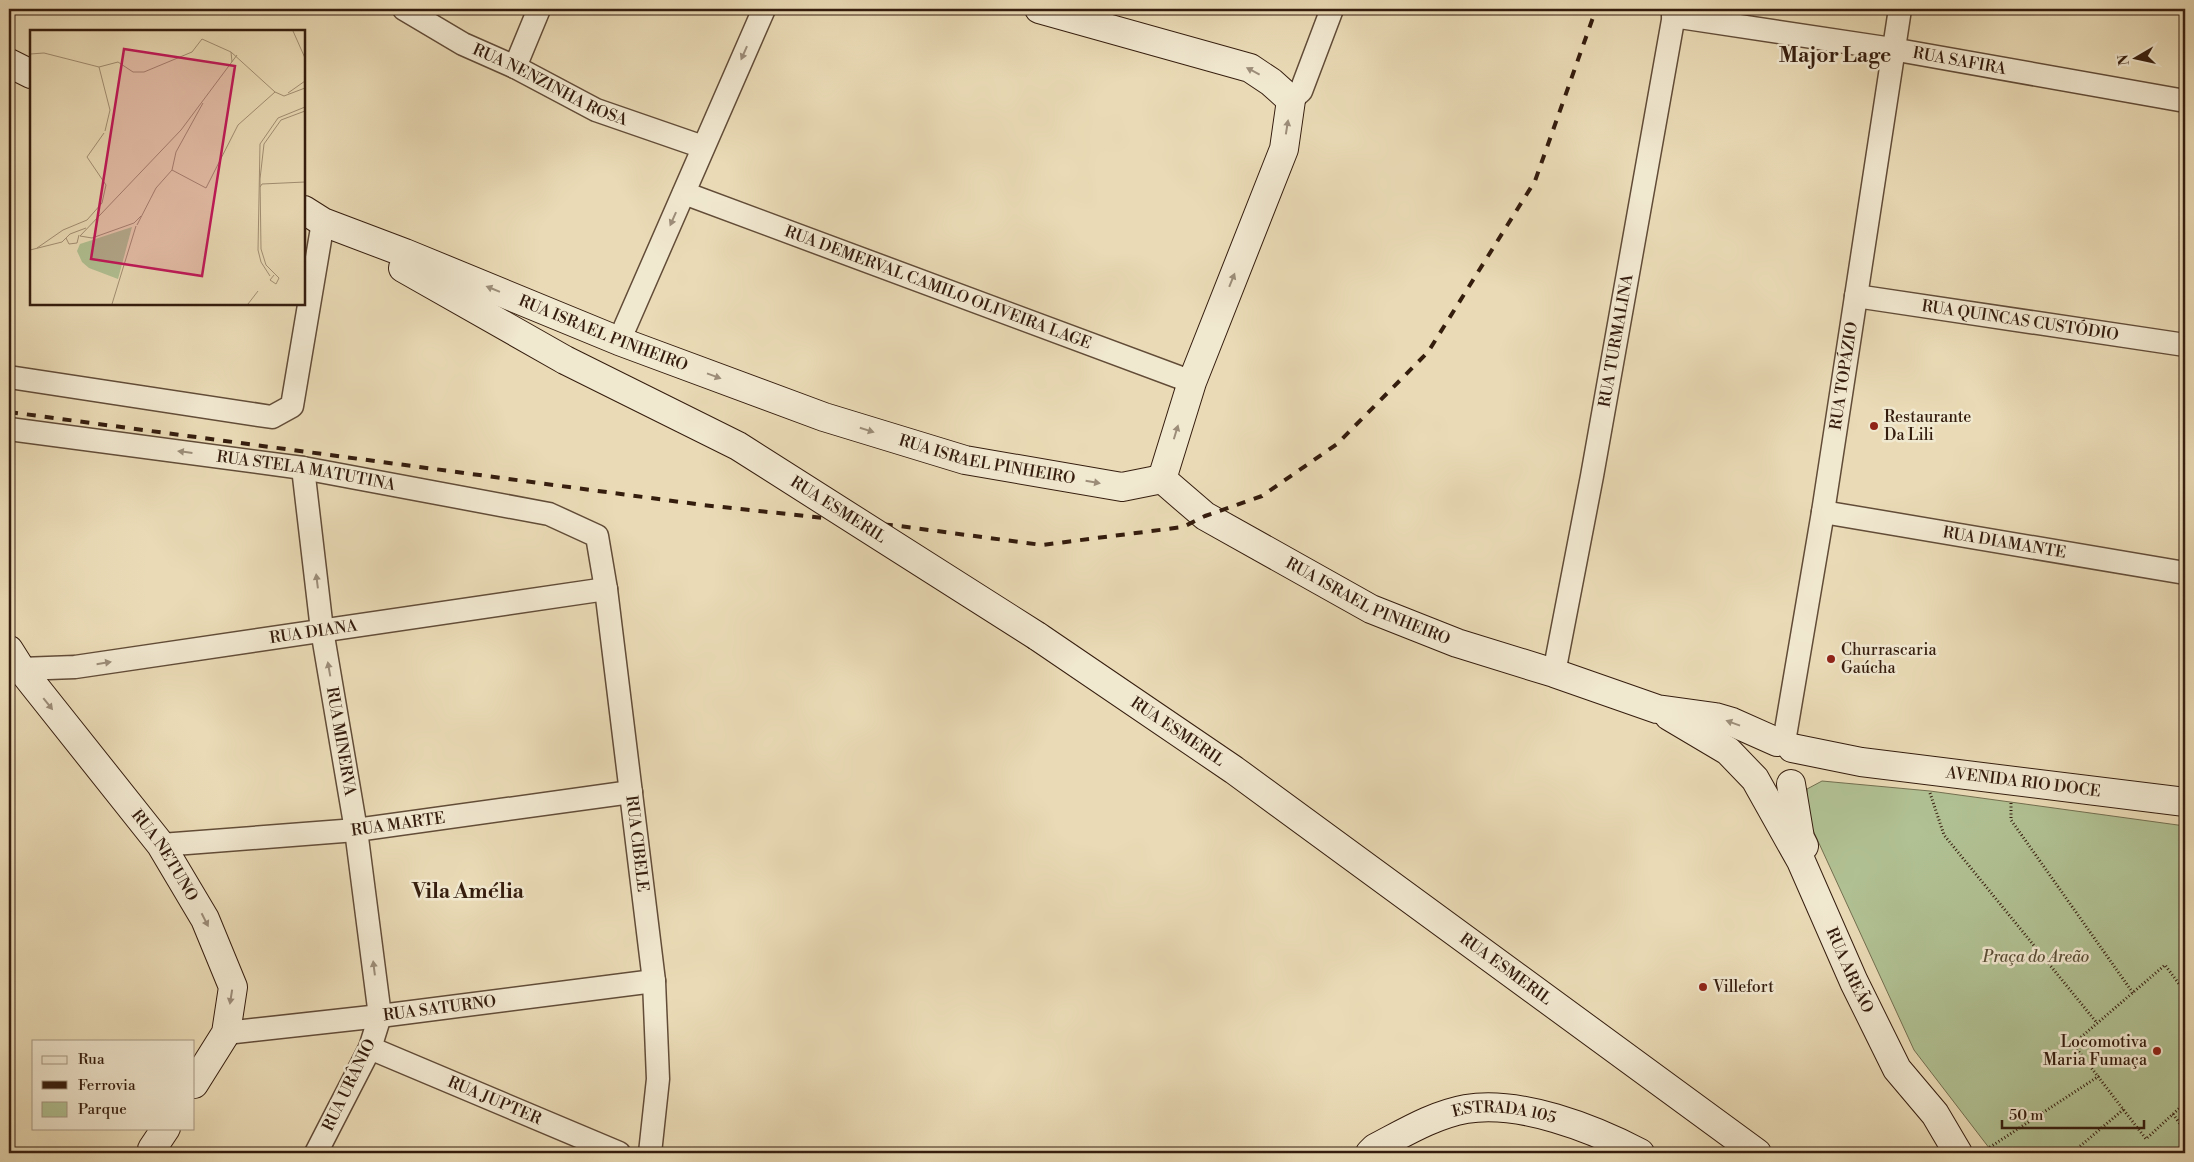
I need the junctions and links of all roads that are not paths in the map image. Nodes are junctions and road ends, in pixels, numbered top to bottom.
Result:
1 (404, 9) edge
2 (539, 9) edge
3 (764, 9) edge
4 (1039, 9) edge
5 (1332, 9) edge
6 (1900, 9) edge
7 (1674, 12) edge
8 (1892, 49) junction
9 (9, 63) edge
10 (515, 67) junction
11 (30, 74) edge
12 (1291, 100) junction
13 (2185, 101) edge
14 (703, 147) junction
15 (684, 193) junction
16 (313, 216) edge
17 (305, 288) edge
18 (1856, 296) junction
19 (303, 305) edge
20 (619, 341) junction
21 (2185, 345) edge
22 (9, 377) edge
23 (1192, 382) junction
24 (9, 430) edge
25 (303, 468) junction
26 (1162, 479) junction
27 (1823, 512) junction
28 (597, 536) joint
29 (2185, 573) edge
30 (606, 589) junction
31 (322, 630) junction
32 (15, 660) edge
33 (1554, 673) junction
34 (1657, 708) junction
35 (1785, 744) junction
36 (1861, 762) junction
37 (1755, 779) junction
38 (1793, 781) junction
39 (631, 792) junction
40 (2185, 802) edge
41 (356, 830) junction
42 (162, 845) junction
43 (654, 981) junction
44 (380, 1016) junction
45 (226, 1033) junction
46 (370, 1048) junction
47 (195, 1082) edge
48 (165, 1130) edge
49 (152, 1153) edge
50 (316, 1153) edge
51 (619, 1153) edge
52 (650, 1153) edge
53 (1370, 1153) edge
54 (1640, 1153) edge
55 (1758, 1153) edge
56 (1958, 1153) edge
57 (1980, 1153) edge

1 - 10 street, RUA NENZINHA ROSA
2 - 10 street
3 -> 14 street
12 -> 4 street
5 - 12 street
6 - 8 street, RUA TOPÁZIO
7 - 8 street, RUA SAFIRA
7 - 33 street, RUA TURMALINA
8 - 13 street, RUA SAFIRA
8 - 18 street, RUA TOPÁZIO
9 - 11 street
10 - 14 street, RUA NENZINHA ROSA
23 -> 12 street
14 - 15 street
15 -> 20 street
15 - 23 street, RUA DEMERVAL CAMILO OLIVEIRA LAGE
16 - 17 street
20 -> 16 street, RUA ISRAEL PINHEIRO
16 - 55 street, RUA ESMERIL, bridge
18 - 21 street, RUA QUINCAS CUSTÓDIO
18 - 27 street, RUA TOPÁZIO
19 - 22 street
20 -> 26 street, RUA ISRAEL PINHEIRO
26 -> 23 street
25 -> 24 street, RUA STELA MATUTINA
25 - 28 street, RUA STELA MATUTINA
31 -> 25 street, RUA MINERVA
26 - 33 street, RUA ISRAEL PINHEIRO
27 - 29 street, RUA DIAMANTE
27 - 35 street, RUA TOPÁZIO
28 - 30 street, RUA CIBELE
30 - 31 street, RUA DIANA
30 - 39 street, RUA CIBELE
32 -> 31 street, RUA DIANA
41 -> 31 street, RUA MINERVA
32 -> 42 street, RUA NETUNO
33 - 34 street, RUA ISRAEL PINHEIRO
35 -> 34 street, RUA ISRAEL PINHEIRO
34 - 37 street, RUA ISRAEL PINHEIRO
35 - 36 street, AVENIDA RIO DOCE
35 - 37 street
35 - 38 street
36 - 38 street, AVENIDA RIO DOCE
36 - 40 street, AVENIDA RIO DOCE
37 - 38 street
37 - 56 street, RUA AREÃO
38 - 57 street, RUA AREÃO
39 - 41 street, RUA MARTE
39 - 43 street, RUA CIBELE
41 - 42 street, RUA MARTE
44 -> 41 street, RUA MINERVA
42 -> 45 street, RUA NETUNO
43 - 44 street, RUA SATURNO
43 - 52 street, RUA CIBELE
44 - 45 street, RUA SATURNO
44 - 46 street, RUA URÂNIO
45 - 47 street, RUA NETUNO
46 - 50 street, RUA URÂNIO
46 - 51 street, RUA JUPTER
48 - 49 street
53 - 54 street, ESTRADA 105

